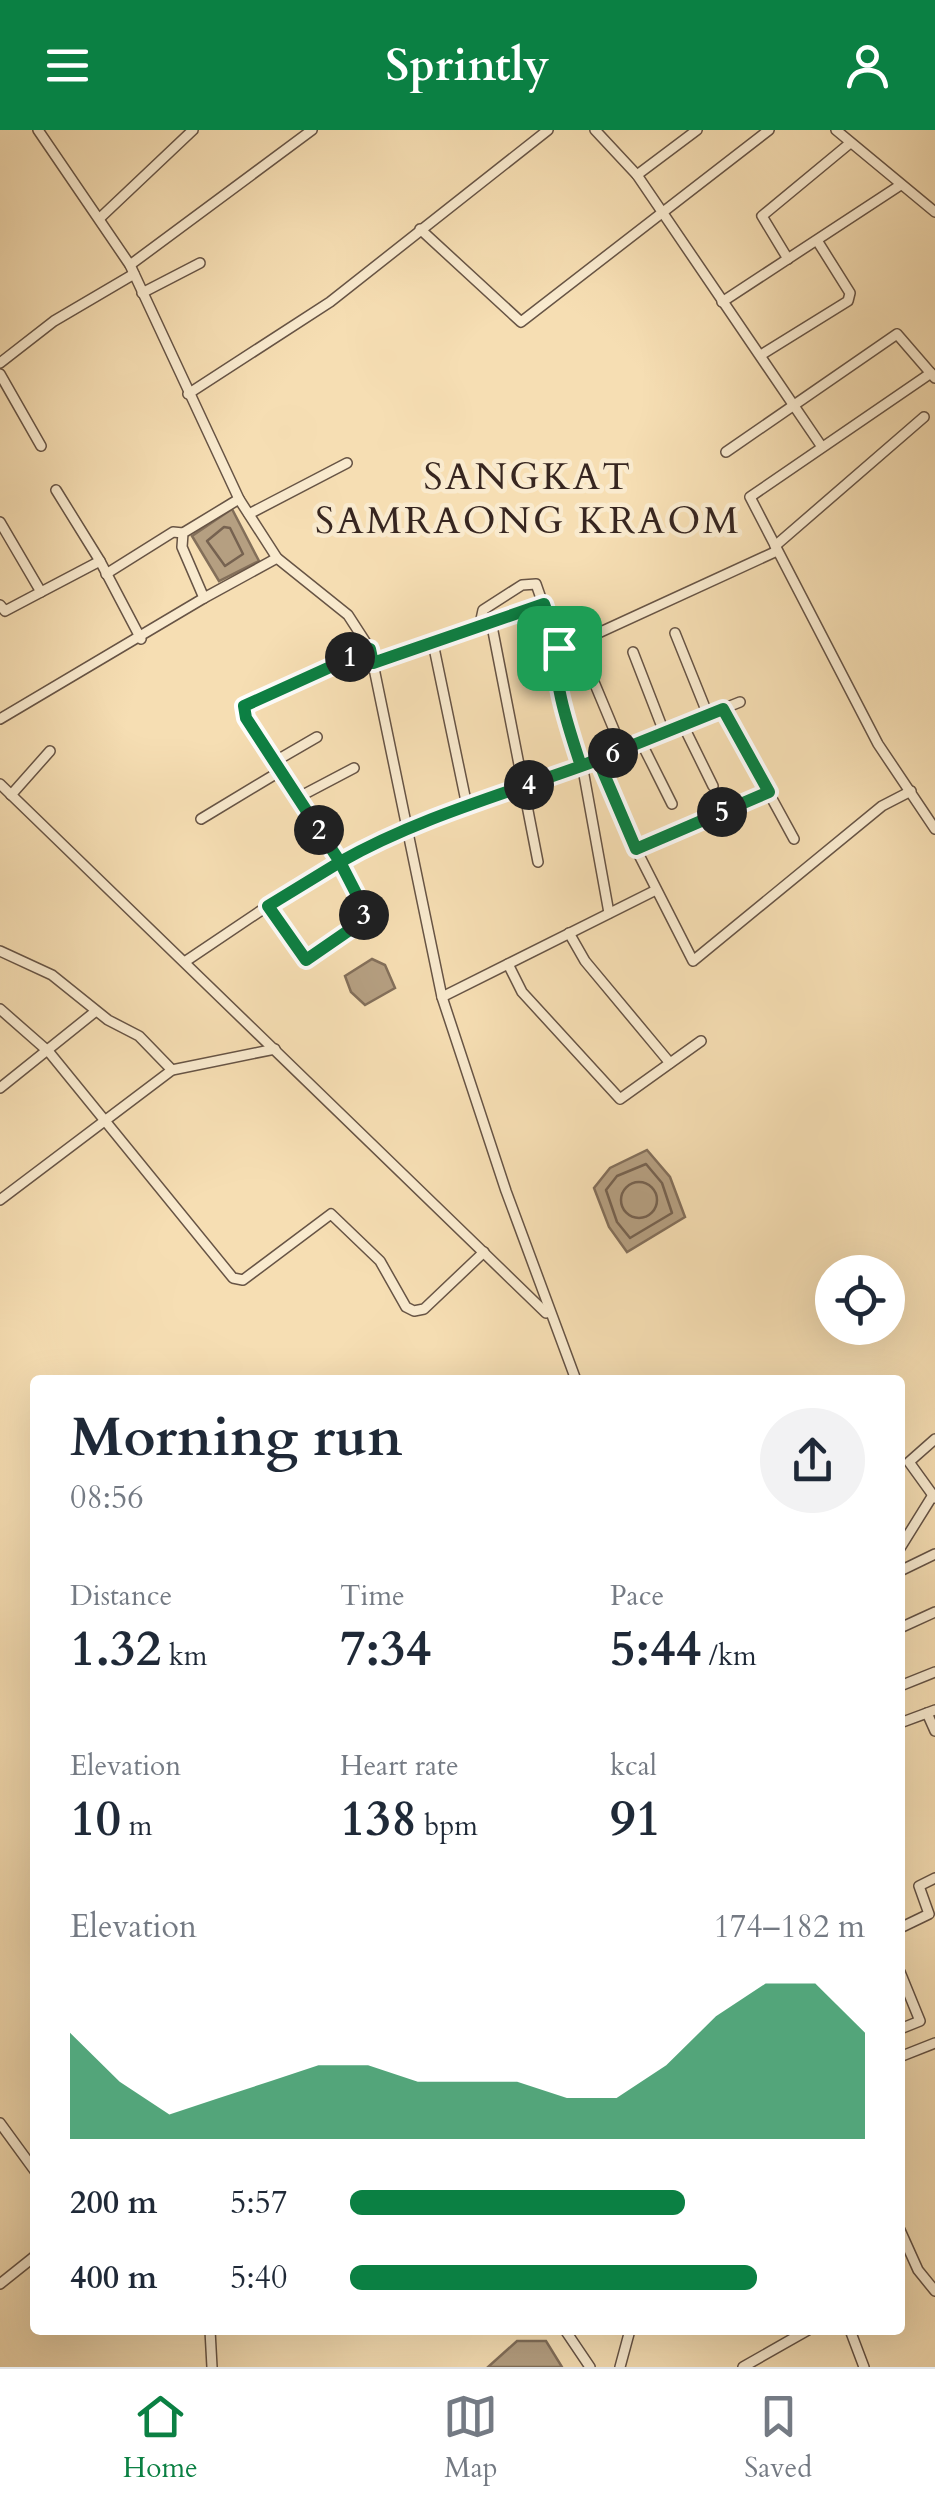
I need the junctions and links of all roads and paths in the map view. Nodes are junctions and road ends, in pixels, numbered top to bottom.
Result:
1 (193, 130) edge
2 (312, 130) edge
3 (548, 130) edge
4 (595, 130) edge
5 (697, 130) edge
6 (769, 130) edge
7 (836, 130) edge
8 (40, 131) edge
9 (849, 144) junction
10 (637, 175) junction
11 (900, 186) junction
12 (661, 212) junction
13 (935, 212) edge
14 (101, 217) junction
15 (420, 230) junction
16 (818, 242) junction
17 (788, 259) junction
18 (200, 263) dead end
19 (132, 269) junction
20 (142, 293) junction
21 (722, 302) junction
22 (761, 354) junction
23 (1, 360) edge
24 (0, 374) edge
25 (933, 376) edge
26 (188, 394) junction
27 (793, 405) junction
28 (924, 417) dead end
29 (42, 446) dead end
30 (822, 446) junction
31 (726, 452) dead end
32 (347, 463) dead end
33 (56, 490) dead end
34 (239, 500) junction
35 (249, 514) junction
36 (0, 522) edge
37 (183, 533) junction
38 (776, 548) junction
39 (277, 558) junction
40 (100, 562) junction
41 (106, 574) junction
42 (41, 592) junction
43 (204, 598) junction
44 (544, 604) junction
45 (0, 605) edge
46 (485, 623) junction
47 (675, 633) dead end
48 (141, 639) junction
49 (433, 643) junction
50 (559, 648) junction
51 (370, 649) junction
52 (633, 652) dead end
53 (373, 663) junction
54 (590, 670) dead end
55 (740, 702) dead end
56 (723, 709) junction
57 (708, 715) junction
58 (0, 720) edge
59 (683, 725) junction
60 (664, 732) junction
61 (317, 737) dead end
62 (641, 742) junction
63 (622, 749) junction
64 (50, 750) dead end
65 (598, 760) junction
66 (581, 766) junction
67 (276, 767) junction
68 (354, 768) dead end
69 (0, 784) edge
70 (524, 786) junction
71 (713, 786) dead end
72 (911, 791) junction
73 (769, 792) junction
74 (12, 795) junction
75 (297, 798) junction
76 (672, 804) dead end
77 (468, 806) junction
78 (201, 819) dead end
79 (405, 829) junction
80 (935, 829) edge
81 (794, 838) dead end
82 (636, 849) junction
83 (340, 862) junction
84 (538, 862) dead end
85 (656, 890) junction
86 (268, 906) junction
87 (608, 914) junction
88 (568, 934) junction
89 (0, 951) edge
90 (186, 961) junction
91 (508, 964) junction
92 (442, 997) junction
93 (0, 1009) edge
94 (96, 1011) junction
95 (701, 1042) dead end
96 (275, 1049) junction
97 (49, 1052) junction
98 (670, 1062) junction
99 (172, 1070) junction
100 (2, 1082) edge
101 (108, 1120) junction
102 (0, 1200) edge
103 (484, 1252) junction
104 (552, 1318) junction
105 (574, 1375) edge
106 (935, 1439) edge
107 (934, 1497) edge
108 (905, 1540) edge
109 (935, 1554) edge
110 (905, 1569) edge
111 (935, 1612) edge
112 (905, 1626) edge
113 (935, 1672) edge
114 (905, 1684) edge
115 (931, 1711) edge
116 (905, 1721) edge
117 (935, 1731) edge
118 (935, 1878) edge
119 (905, 1926) edge
120 (905, 1984) edge
121 (905, 2027) edge
122 (935, 2043) edge
123 (905, 2055) edge
124 (0, 2122) edge
125 (30, 2164) edge
126 (905, 2241) edge
127 (30, 2260) edge
128 (0, 2284) edge
129 (935, 2291) edge
130 (210, 2335) edge
131 (569, 2335) edge
132 (629, 2335) edge
133 (799, 2335) edge
134 (852, 2335) edge
135 (212, 2367) edge
136 (590, 2367) edge
137 (620, 2367) edge
138 (743, 2367) edge
139 (864, 2367) edge

1 - 14 street
2 - 19 street
3 - 15 street
4 - 10 street
5 - 10 street
6 - 12 street
7 - 9 street
8 - 14 street
9 - 11 street
9 - 17 street
10 - 12 street
11 - 13 street
11 - 16 street
12 - 15 street
12 - 21 street
14 - 19 street
15 - 26 street
16 - 17 street
16 - 22 street
17 - 21 street
18 - 20 street
19 - 20 street
19 - 23 street
20 - 26 street
21 - 22 street
22 - 27 street
24 - 29 street
25 - 27 street
25 - 30 street
26 - 34 street
27 - 30 street
27 - 31 street
28 - 38 street
30 - 38 street
32 - 35 street
33 - 40 street
34 - 35 street
34 - 37 street
35 - 39 street
36 - 42 street
37 - 41 street
37 - 43 street
38 - 50 street
38 - 72 street
39 - 43 street
39 - 51 street
40 - 41 street
40 - 42 street
41 - 48 street
42 - 45 street
43 - 48 street
44 - 46 street
44 - 46 street
44 - 50 street
46 - 49 street
46 - 70 street
47 - 57 street
48 - 58 street
49 - 53 street
49 - 77 street
50 - 66 street
51 - 53 street
51 - 67 street
52 - 60 street
53 - 79 street
54 - 63 street
55 - 56 street
56 - 57 street
56 - 73 street
57 - 59 street
59 - 60 street
59 - 71 street
60 - 62 street
61 - 67 street
62 - 63 street
62 - 76 street
63 - 65 street
64 - 74 street
65 - 66 street
65 - 82 street
66 - 70 street
66 - 87 street
67 - 75 street
67 - 78 street
68 - 75 street
69 - 74 street
70 - 77 street
70 - 84 street
72 - 80 street
72 - 85 street
73 - 81 street
73 - 82 street
74 - 90 street
75 - 83 street
77 - 79 street
79 - 83 street
79 - 92 street
82 - 85 street
83 - 86 street
83 - 86 street
85 - 87 street
86 - 90 street
87 - 88 street
88 - 91 street
88 - 98 street
89 - 94 street
90 - 96 street
91 - 92 street
91 - 98 street
92 - 104 street
93 - 97 street
94 - 97 street
94 - 99 street
95 - 98 street
96 - 99 street
96 - 103 street
97 - 100 street
97 - 101 street
99 - 101 street
101 - 102 street
101 - 103 street
103 - 104 street
104 - 105 street
106 - 107 street
107 - 108 street
109 - 110 street
111 - 112 street
113 - 114 street
115 - 116 street
115 - 117 street
118 - 119 street
120 - 121 street
122 - 123 street
124 - 125 street
126 - 129 street
127 - 128 street
130 - 135 street
131 - 136 street
132 - 137 street
133 - 138 street
134 - 139 street

